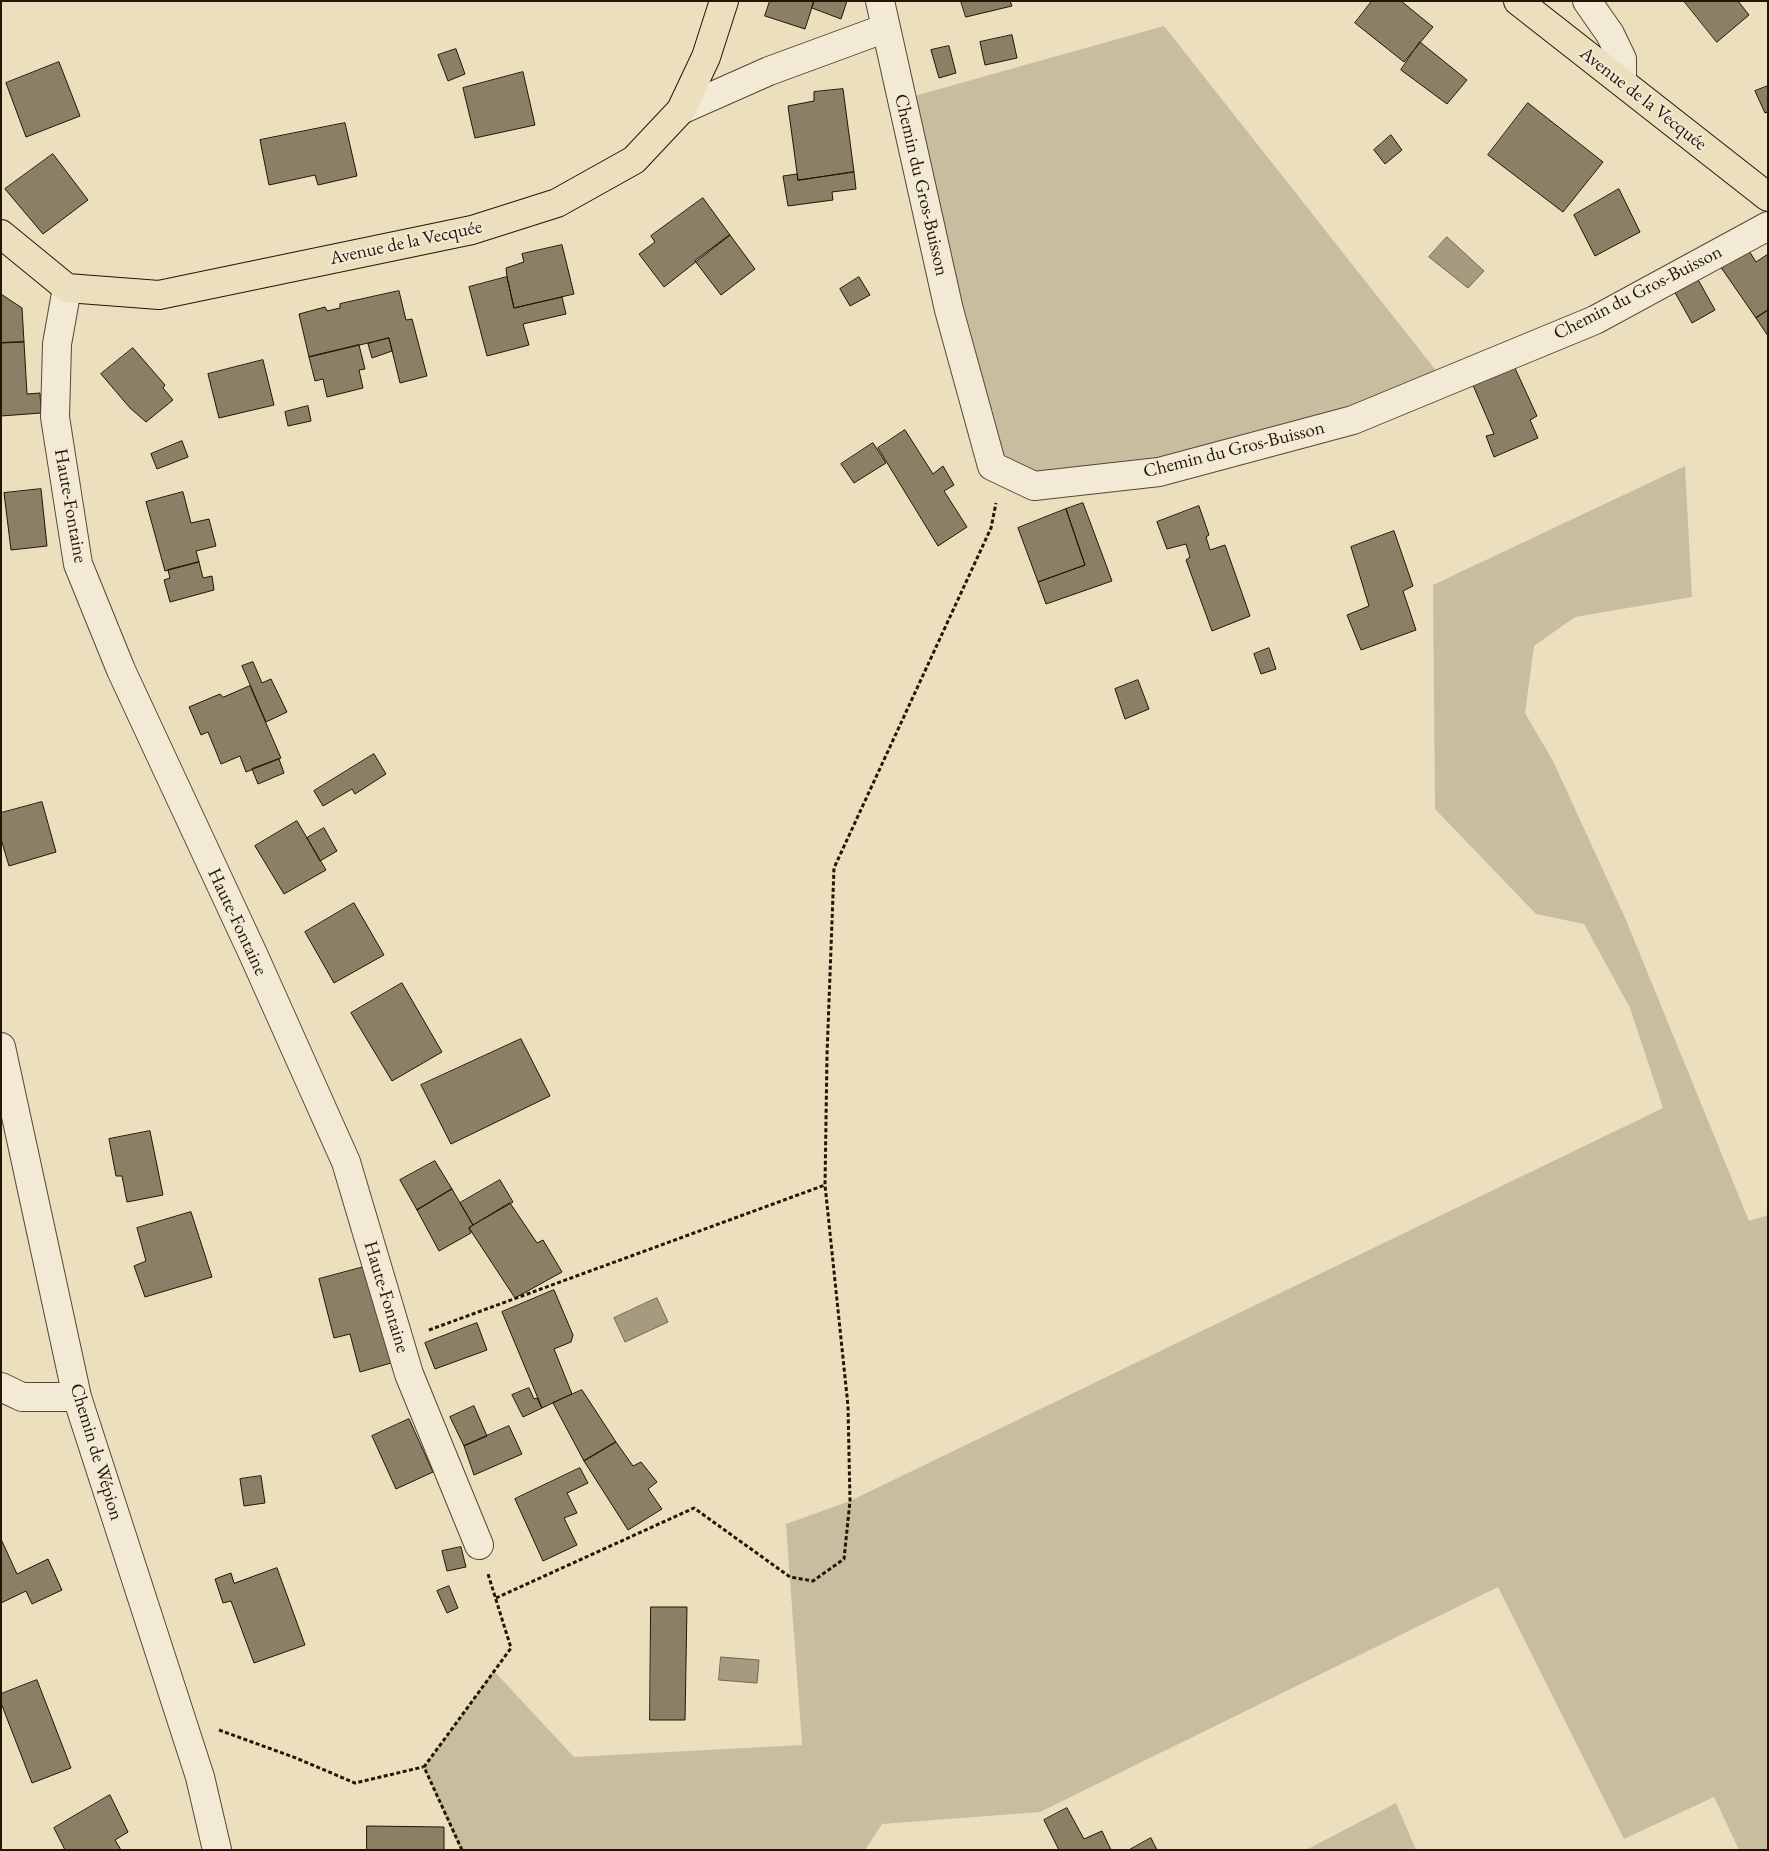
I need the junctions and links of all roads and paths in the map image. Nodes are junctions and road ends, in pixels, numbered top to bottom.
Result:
1 (724, 1) edge
2 (880, 1) edge
3 (1518, 1) edge
4 (1587, 1) edge
5 (886, 28) junction
6 (1622, 82) junction
7 (681, 110) junction
8 (1768, 197) edge
9 (1768, 226) edge
10 (1, 234) edge
11 (67, 288) junction
12 (1002, 470) junction
13 (1, 1047) edge
14 (824, 1185) junction
15 (399, 1341) junction
16 (1, 1387) edge
17 (77, 1397) junction
18 (479, 1545) joint
19 (496, 1598) junction
20 (181, 1716) junction
21 (424, 1767) junction
22 (218, 1850) edge
23 (462, 1850) edge

1 - 7 main road, Avenue de la Vecquée
2 - 5 street, Chemin du Gros-Buisson
3 - 6 main road, Avenue de la Vecquée
4 - 6 street
5 - 7 street
5 - 12 street, Chemin du Gros-Buisson
6 - 8 main road, Avenue de la Vecquée
7 - 11 main road, Avenue de la Vecquée
9 - 12 street, Chemin du Gros-Buisson
10 - 11 main road
11 - 15 street, Haute-Fontaine
12 - 14 path
13 - 17 street, Chemin de Wépion
14 - 15 path
14 - 19 path
15 - 18 street, Haute-Fontaine
16 - 17 street
17 - 20 street, Chemin de Wépion
18 - 19 path
19 - 21 path
20 - 21 path
20 - 22 street, Chemin de Wépion
21 - 23 path

